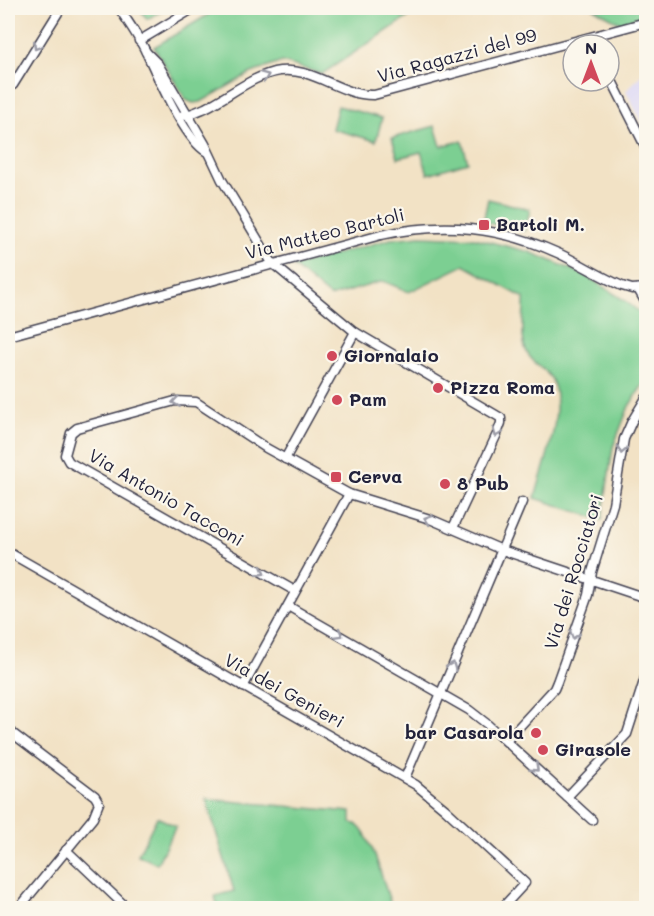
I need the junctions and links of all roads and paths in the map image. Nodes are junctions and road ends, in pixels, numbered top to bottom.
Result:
1 (61, 8) edge
2 (120, 8) edge
3 (194, 8) edge
4 (646, 22) edge
5 (615, 33) edge
6 (140, 41) junction
7 (561, 49) edge
8 (146, 52) junction
9 (159, 81) junction
10 (10, 83) edge
11 (618, 93) edge
12 (188, 115) junction
13 (646, 148) edge
14 (207, 152) junction
15 (272, 263) junction
16 (642, 289) edge
17 (646, 303) edge
18 (356, 332) junction
19 (8, 336) edge
20 (646, 398) edge
21 (285, 459) junction
22 (349, 495) junction
23 (522, 502) dead end
24 (453, 528) junction
25 (502, 550) junction
26 (8, 552) edge
27 (591, 579) junction
28 (295, 591) junction
29 (646, 598) edge
30 (288, 606) junction
31 (646, 675) edge
32 (243, 687) junction
33 (440, 693) junction
34 (8, 732) edge
35 (506, 741) junction
36 (405, 778) junction
37 (567, 797) junction
38 (592, 820) dead end
39 (66, 850) junction
40 (19, 909) edge
41 (127, 909) edge
42 (502, 909) edge

1 -> 10 street
2 - 6 street
3 - 6 street
4 - 5 street, Via Ragazzi del 99
6 - 8 street
12 -> 7 street, Via Ragazzi del 99
8 - 9 street
8 - 12 street
9 - 12 street
9 - 14 street
11 - 13 street
12 - 14 street
14 - 15 street
15 - 16 street, Via Matteo Bartoli
15 - 18 street
15 - 19 street, Via Matteo Bartoli
16 - 17 street
18 - 21 street
18 -> 24 street
20 -> 27 street, Via dei Rocciatori
21 - 22 street
21 -> 28 street, Via Antonio Tacconi
24 -> 22 street
22 - 28 street
23 - 25 street
24 - 25 street
25 - 27 street
33 -> 25 street
26 - 32 street, Via dei Genieri
27 - 29 street
27 -> 35 street, Via dei Rocciatori
28 - 30 street
30 - 32 street
30 -> 33 street
31 - 37 street
32 - 36 street, Via dei Genieri
33 - 35 street
33 - 36 street
34 - 39 street
35 -> 37 street
36 - 42 street, Via dei Genieri
37 - 38 street
39 - 40 street
39 - 41 street

